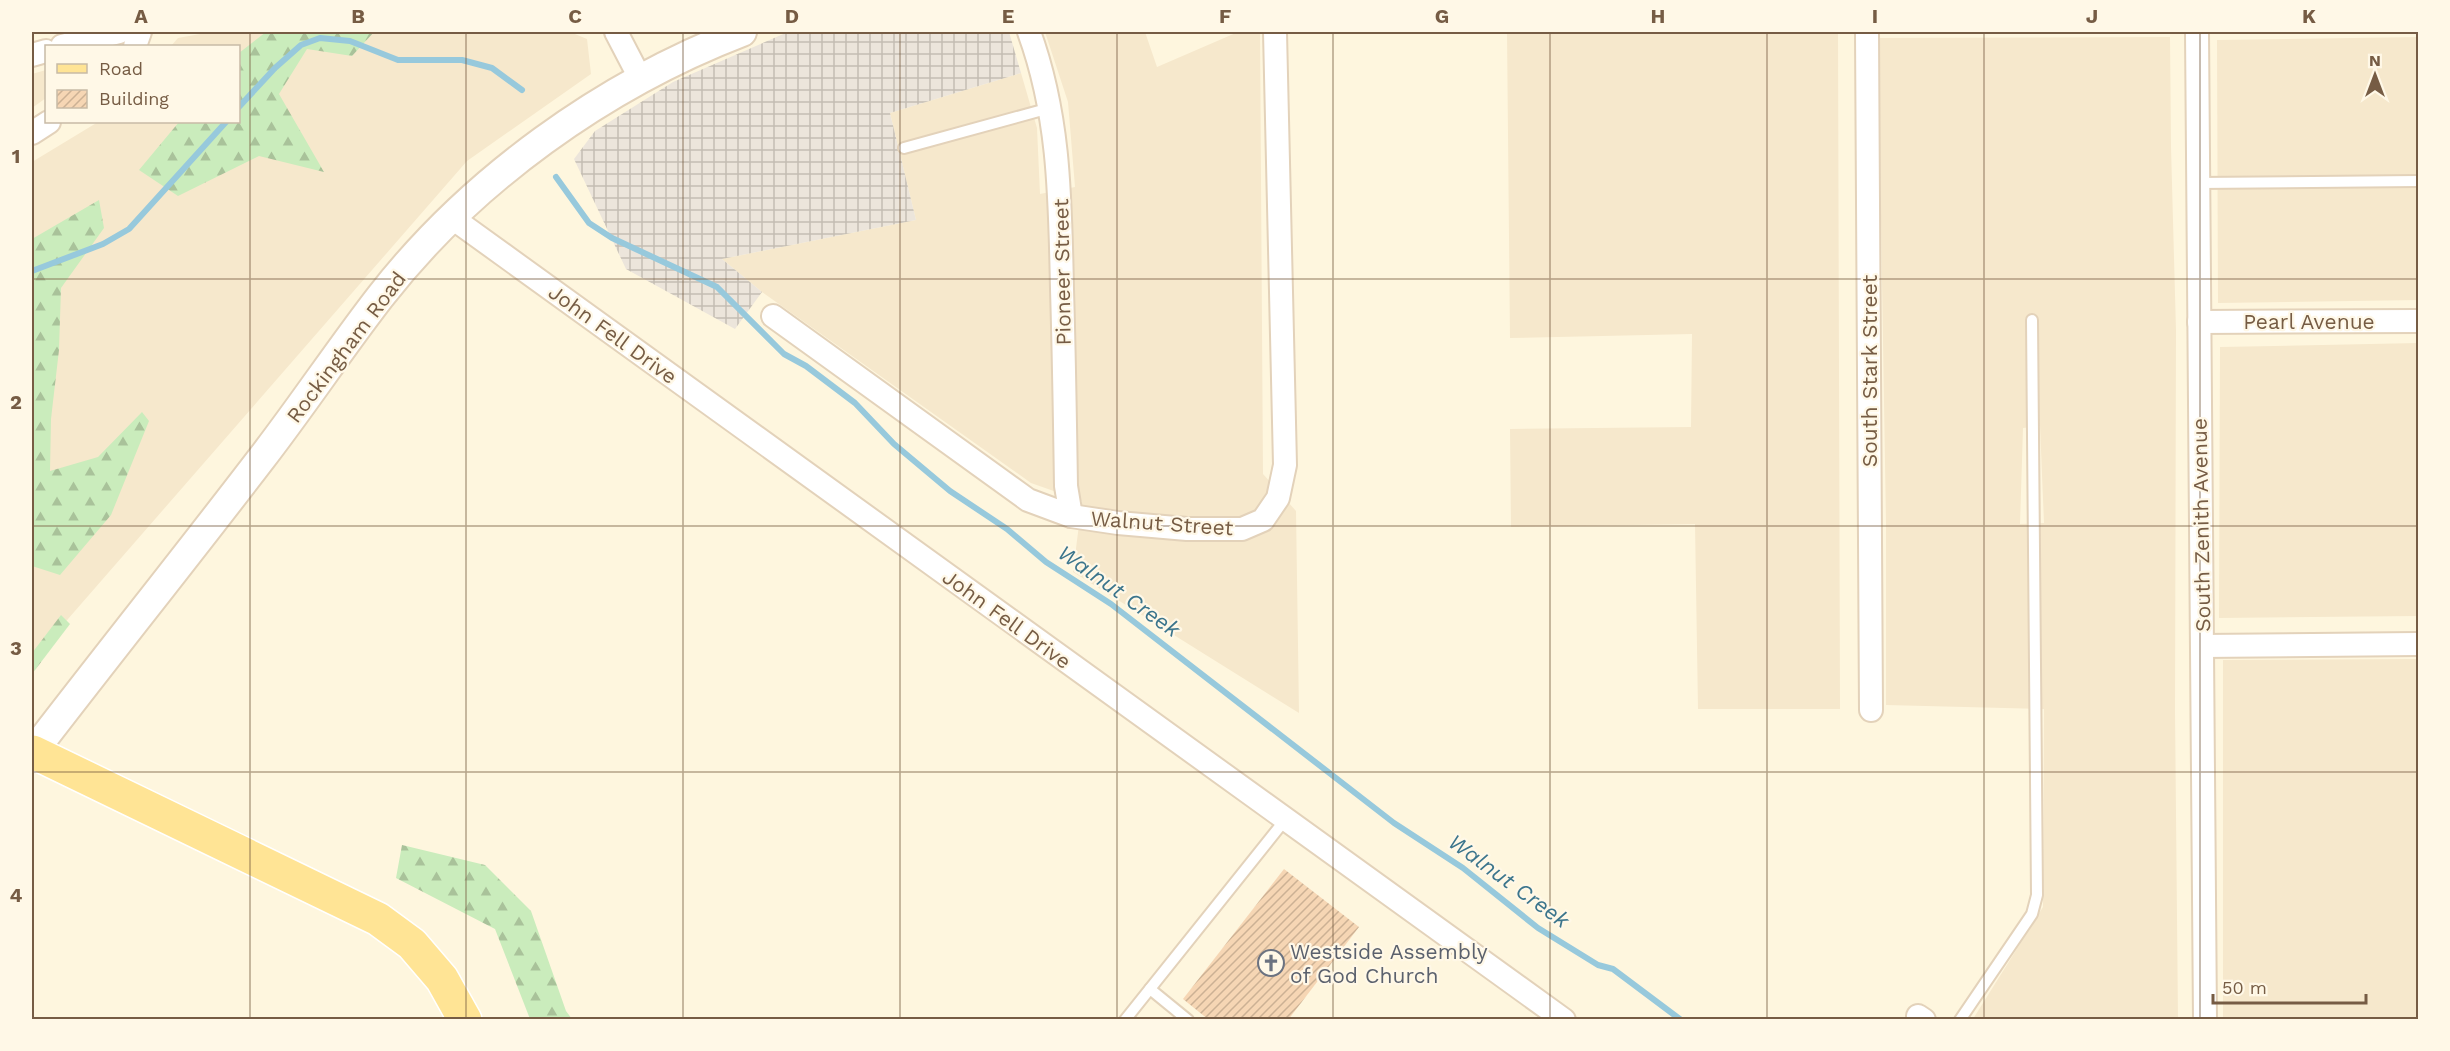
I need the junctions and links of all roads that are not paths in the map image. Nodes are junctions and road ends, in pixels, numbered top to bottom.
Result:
1 (119, 32) edge
2 (616, 32) edge
3 (742, 32) edge
4 (1029, 32) edge
5 (1275, 32) edge
6 (1868, 32) edge
7 (2197, 32) edge
8 (66, 45) edge
9 (641, 80) junction
10 (1050, 108) junction
11 (47, 123) edge
12 (32, 133) edge
13 (904, 148) dead end
14 (2418, 182) edge
15 (2198, 183) junction
16 (451, 217) junction
17 (773, 316) dead end
18 (2032, 320) dead end
19 (2418, 321) edge
20 (2199, 322) junction
21 (1071, 516) junction
22 (2418, 644) edge
23 (2202, 646) junction
24 (1872, 710) dead end
25 (32, 753) edge
26 (1285, 820) junction
27 (1150, 989) junction
28 (1183, 1018) edge
29 (465, 1020) edge
30 (1125, 1020) edge
31 (1564, 1020) edge
32 (1960, 1020) edge
33 (2205, 1020) edge

1 - 8 street
2 - 9 street
3 - 9 street, Rockingham Road
4 - 10 street, Pioneer Street
5 - 21 street, Walnut Street
6 - 24 street, South Stark Street
7 - 15 street, South Zenith Avenue
9 - 16 street, Rockingham Road
10 - 13 lane
10 - 21 street, Pioneer Street
11 - 12 street
14 - 15 lane
15 - 20 street, South Zenith Avenue
16 - 25 street, Rockingham Road
16 - 26 street, John Fell Drive
17 - 21 street, Walnut Street
18 - 32 lane
19 - 20 street, Pearl Avenue
20 - 23 street, South Zenith Avenue
22 - 23 street
23 - 33 street, South Zenith Avenue
25 - 29 main road
26 - 27 lane
26 - 31 street, John Fell Drive
27 - 28 lane
27 - 30 lane

